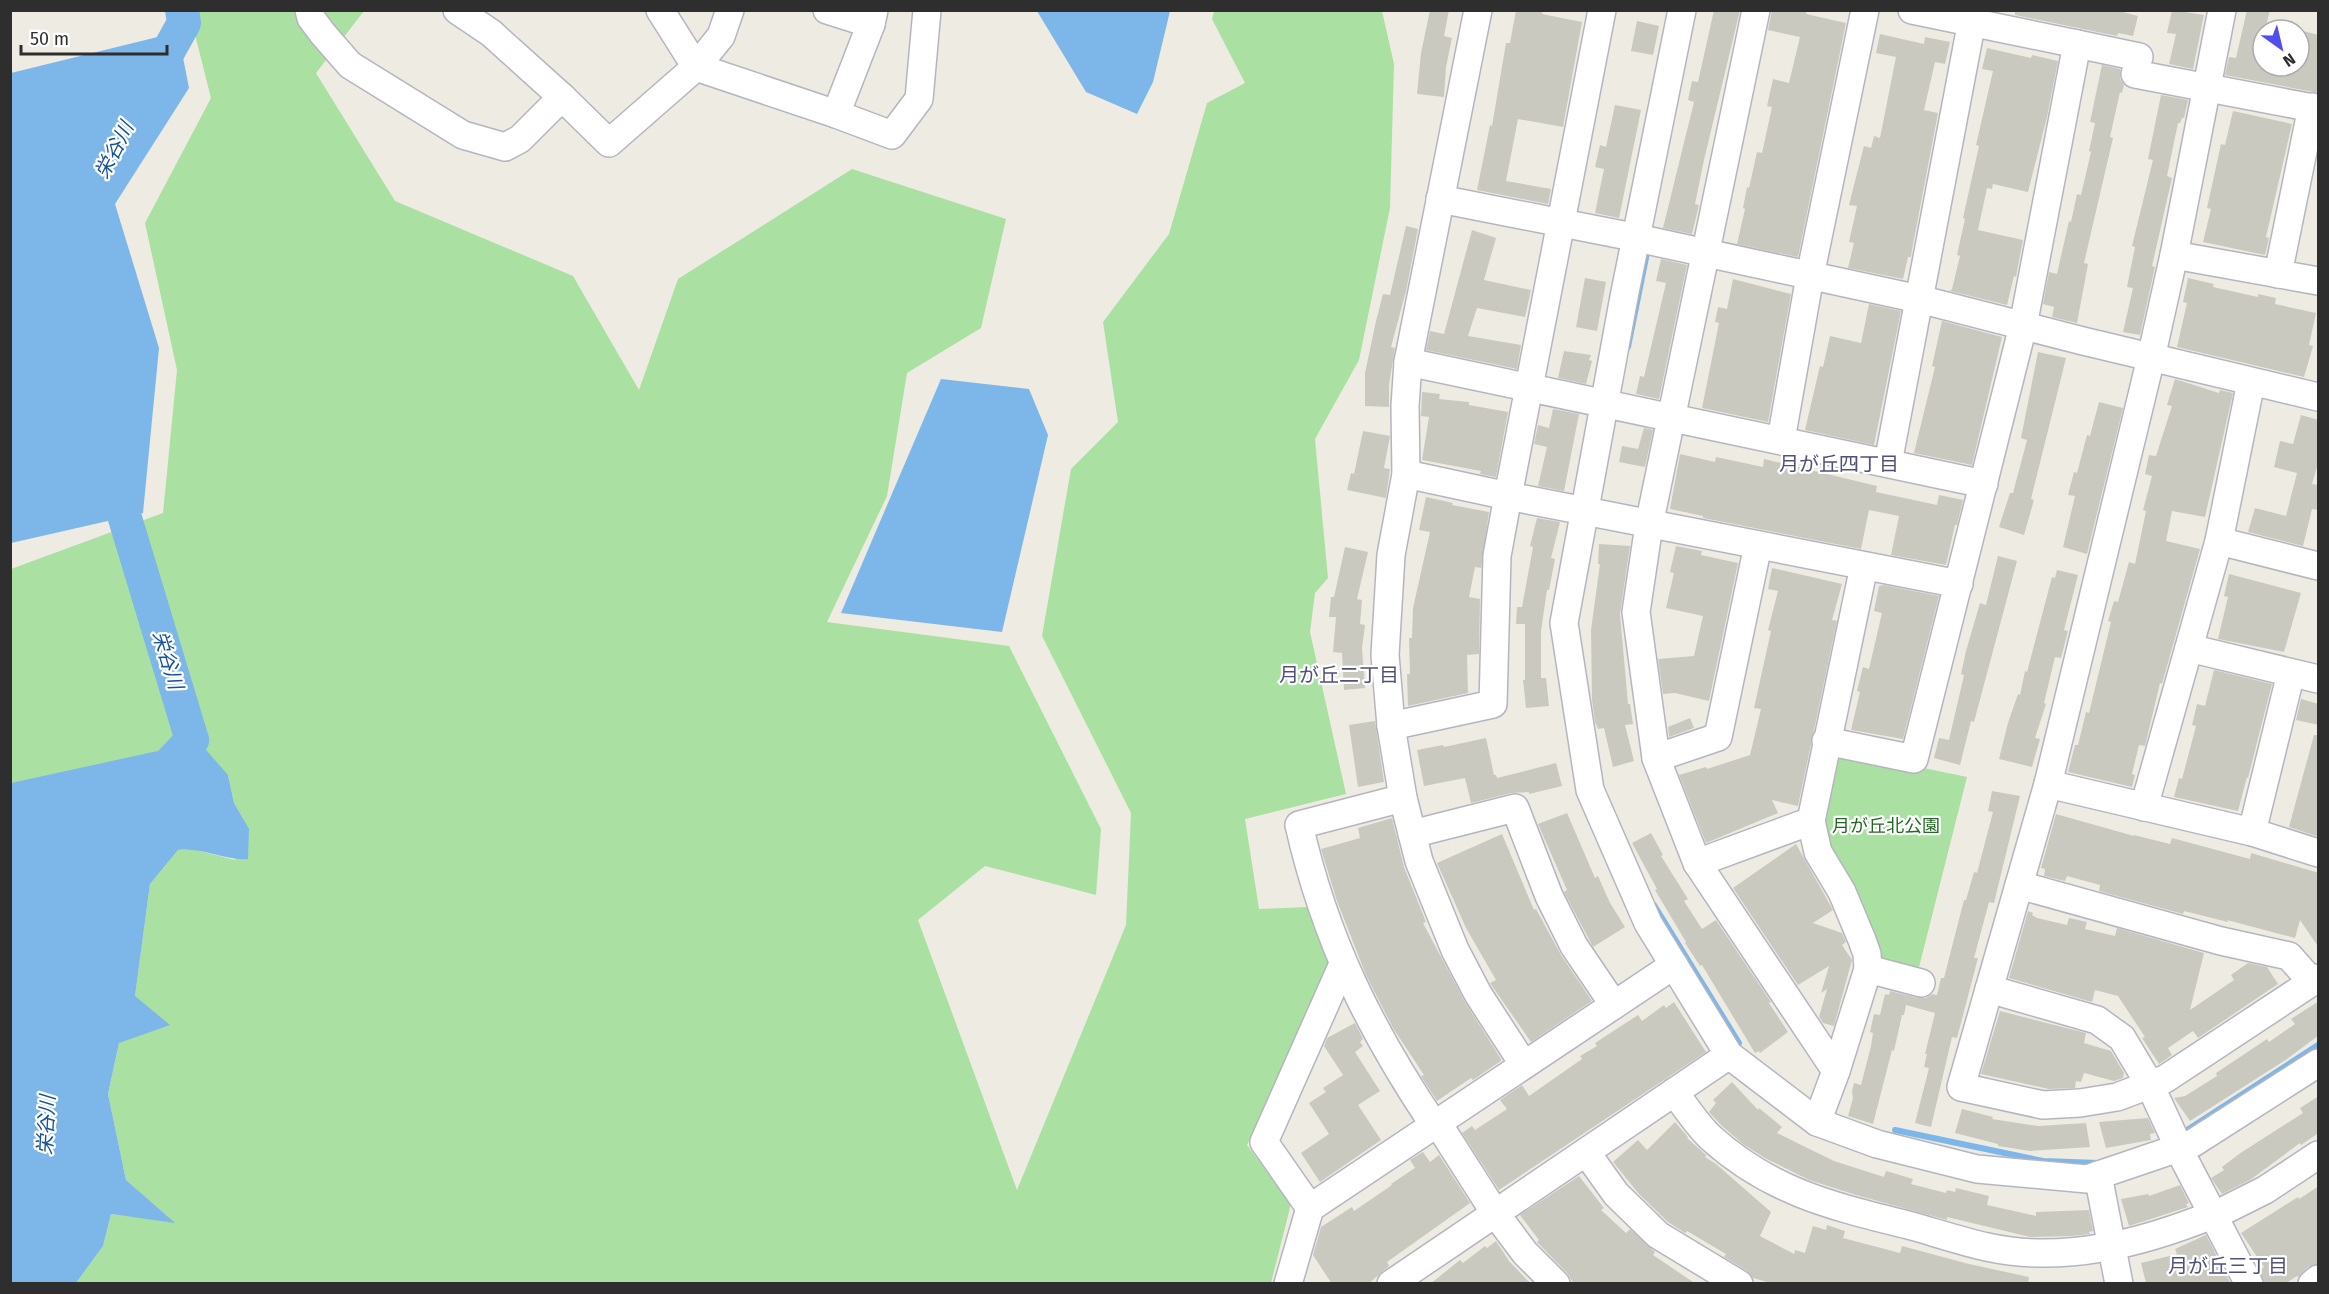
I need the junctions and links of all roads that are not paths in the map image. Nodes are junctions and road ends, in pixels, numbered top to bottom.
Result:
1 (309, 10) edge
2 (458, 10) edge
3 (660, 10) edge
4 (730, 10) edge
5 (826, 10) edge
6 (927, 10) edge
7 (1478, 10) edge
8 (1602, 10) edge
9 (1682, 10) edge
10 (1756, 10) edge
11 (1865, 10) edge
12 (1912, 10) edge
13 (2222, 10) edge
14 (1972, 16) edge
15 (872, 17) edge
16 (2077, 44) junction
17 (696, 67) junction
18 (2207, 88) junction
19 (562, 97) junction
20 (2315, 108) edge
21 (836, 114) junction
22 (1440, 199) junction
23 (1560, 222) junction
24 (1637, 238) junction
25 (1707, 253) junction
26 (2174, 255) junction
27 (2278, 274) junction
28 (1810, 276) junction
29 (2319, 281) edge
30 (1919, 299) junction
31 (2023, 326) junction
32 (2151, 358) junction
33 (1408, 362) junction
34 (2251, 382) junction
35 (1528, 386) junction
36 (2319, 397) edge
37 (1605, 402) junction
38 (1673, 417) junction
39 (1781, 440) junction
40 (1888, 463) junction
41 (1407, 474) junction
42 (1984, 484) junction
43 (1508, 496) junction
44 (1585, 510) junction
45 (1649, 525) junction
46 (2219, 541) junction
47 (1758, 545) junction
48 (1864, 566) junction
49 (2319, 566) edge
50 (1959, 584) junction
51 (2188, 648) junction
52 (2291, 673) junction
53 (2319, 680) edge
54 (1391, 726) junction
55 (1827, 741) junction
56 (1656, 758) junction
57 (2048, 784) junction
58 (1402, 798) junction
59 (2144, 807) junction
60 (1811, 821) junction
61 (2252, 832) junction
62 (1412, 834) junction
63 (2319, 853) edge
64 (1697, 863) junction
65 (2019, 885) junction
66 (1343, 964) junction
67 (1674, 965) junction
68 (1868, 969) junction
69 (2315, 980) edge
70 (1921, 982) dead end
71 (1989, 989) junction
72 (1614, 1005) junction
73 (1729, 1055) junction
74 (2319, 1063) edge
75 (1524, 1065) junction
76 (1836, 1071) junction
77 (2150, 1085) junction
78 (1674, 1092) junction
79 (1817, 1122) junction
80 (1436, 1124) junction
81 (2178, 1148) junction
82 (1586, 1152) junction
83 (2319, 1155) edge
84 (2098, 1175) junction
85 (1310, 1208) junction
86 (1495, 1213) junction
87 (2213, 1216) junction
88 (2112, 1247) junction
89 (2319, 1279) edge
90 (1403, 1280) edge
91 (1288, 1284) edge
92 (1556, 1284) edge
93 (1739, 1284) edge
94 (2120, 1284) edge
95 (2249, 1284) edge
96 (2312, 1284) edge

1 - 19 street
2 - 19 street
3 - 17 street
4 - 17 street
5 - 15 street
6 - 21 street
7 - 22 street
8 - 23 street
9 - 24 street
10 - 25 street
11 - 28 street
12 - 14 street
13 - 18 street
14 - 16 street
14 - 30 street
15 - 21 street
16 - 18 street
16 - 31 street
17 - 19 street
17 - 21 street
18 - 20 street
18 - 26 street
20 - 27 street
22 - 23 street
22 - 33 street
23 - 24 street
23 - 35 street
24 - 25 street
24 - 37 street
25 - 28 street
25 - 38 street
26 - 27 street
26 - 32 street
27 - 29 street
28 - 30 street
28 - 39 street
30 - 31 street
30 - 40 street
31 - 32 street
31 - 42 street
32 - 34 street
32 - 57 street
33 - 35 street
33 - 41 street
34 - 36 street
34 - 46 street
35 - 37 street
35 - 43 street
37 - 38 street
37 - 44 street
38 - 39 street
38 - 45 street
39 - 40 street
40 - 42 street
41 - 43 street
41 - 54 street
42 - 50 street
43 - 44 street
43 - 54 street
44 - 45 street
44 - 67 street
45 - 47 street
45 - 56 street
46 - 49 street
46 - 51 street
47 - 48 street
47 - 56 street
48 - 50 street
48 - 55 street
50 - 55 street
51 - 52 street
51 - 59 street
52 - 53 street
52 - 61 street
54 - 58 street
55 - 60 street
56 - 64 street
57 - 59 street
57 - 65 street
58 - 62 street
58 - 66 street
59 - 61 street
60 - 64 street
60 - 68 street
61 - 63 street
62 - 72 street
62 - 75 street
64 - 76 street
65 - 69 street
65 - 71 street
66 - 80 street
66 - 85 street
67 - 72 street
67 - 73 street
68 - 70 street
68 - 76 street
69 - 77 street
71 - 77 street
71 - 77 street
72 - 75 street
73 - 78 street
73 - 79 street
74 - 81 street
75 - 80 street
76 - 79 street
77 - 81 street
78 - 82 street
78 - 88 street
79 - 84 street
80 - 85 street
80 - 86 street
81 - 84 street
81 - 87 street
82 - 86 street
82 - 93 street
83 - 87 street
84 - 88 street
85 - 91 street
86 - 90 street
86 - 92 street
87 - 88 street
87 - 95 street
88 - 94 street
89 - 96 street

